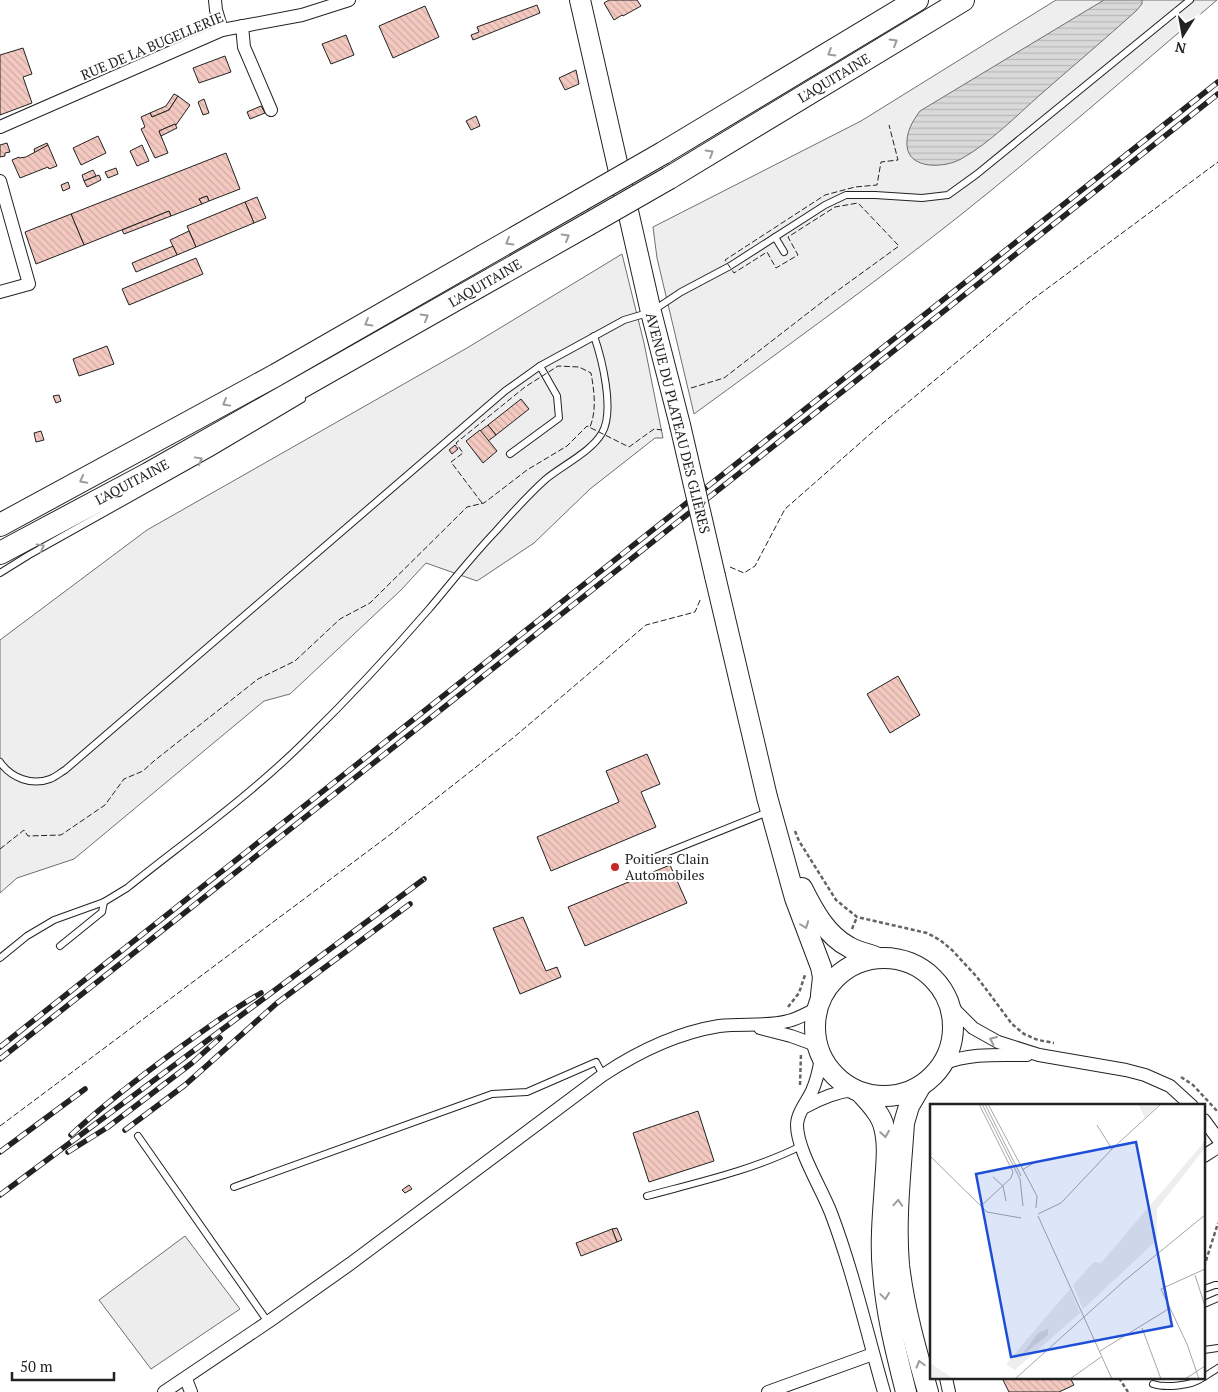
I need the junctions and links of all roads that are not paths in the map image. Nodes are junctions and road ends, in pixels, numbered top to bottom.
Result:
1 (215, 0) edge
2 (349, 0) edge
3 (580, 0) edge
4 (917, 0) edge
5 (963, 0) edge
6 (1190, 0) edge
7 (242, 26) junction
8 (222, 30) junction
9 (271, 110) dead end
10 (0, 127) edge
11 (0, 181) edge
12 (775, 237) junction
13 (784, 252) dead end
14 (0, 292) edge
15 (651, 312) junction
16 (394, 335) junction
17 (594, 336) junction
18 (540, 366) junction
19 (331, 378) dead end
20 (308, 395) dead end
21 (510, 454) dead end
22 (0, 525) edge
23 (0, 553) edge
24 (0, 573) edge
25 (0, 762) edge
26 (770, 811) junction
27 (781, 844) junction
28 (653, 858) dead end
29 (104, 902) junction
30 (60, 946) dead end
31 (0, 958) edge
32 (878, 958) junction
33 (819, 1002) junction
34 (949, 1004) junction
35 (748, 1025) junction
36 (819, 1052) junction
37 (1039, 1055) junction
38 (943, 1064) junction
39 (603, 1075) junction
40 (920, 1087) junction
41 (857, 1091) junction
42 (1190, 1104) edge
43 (802, 1111) junction
44 (1206, 1123) edge
45 (138, 1136) dead end
46 (1218, 1139) edge
47 (801, 1146) junction
48 (1218, 1147) edge
49 (1206, 1155) edge
50 (234, 1187) dead end
51 (647, 1196) dead end
52 (1218, 1285) edge
53 (1206, 1288) edge
54 (1218, 1298) edge
55 (1206, 1303) edge
56 (268, 1322) junction
57 (873, 1354) junction
58 (1218, 1368) edge
59 (1206, 1375) edge
60 (186, 1379) junction
61 (1199, 1380) edge
62 (1153, 1384) dead end
63 (164, 1392) edge
64 (191, 1392) edge
65 (768, 1392) edge
66 (884, 1392) edge
67 (906, 1392) edge
68 (928, 1392) edge

1 - 8 street
2 - 7 street, RUE DE LA BUGELLERIE
3 - 15 main road, AVENUE DU PLATEAU DES GLIÈRES
4 -> 22 highway, L'AQUITAINE, bridge
16 -> 5 highway, L'AQUITAINE, bridge
6 - 12 lane
7 - 8 street, RUE DE LA BUGELLERIE
7 - 9 street
8 - 10 street, RUE DE LA BUGELLERIE
11 - 14 street
12 - 13 lane
12 - 15 lane
15 - 17 lane
15 - 26 main road, AVENUE DU PLATEAU DES GLIÈRES, bridge
16 - 19 lane
16 - 23 highway, L'AQUITAINE
17 - 18 lane
17 - 29 lane
18 - 21 lane
18 - 25 lane
24 -> 20 lane
26 - 27 main road, AVENUE DU PLATEAU DES GLIÈRES
26 - 28 lane
27 - 32 main road, AVENUE DU PLATEAU DES GLIÈRES
27 -> 33 main road, AVENUE DU PLATEAU DES GLIÈRES
29 - 30 lane
29 - 31 lane
32 - 33 main road
32 - 34 main road
33 - 35 street
33 - 36 main road
37 -> 34 street
34 - 38 main road
35 - 36 street
35 - 39 street
36 - 41 main road
36 - 43 street
37 - 38 street
37 - 42 street
38 - 40 main road
39 - 50 lane
39 - 56 street
40 - 41 main road
68 -> 40 main road
41 - 43 street
41 -> 67 main road
43 - 47 street
44 - 46 street
45 - 56 lane
47 - 51 lane
47 - 57 street
48 - 49 street
52 - 53 lane
54 - 55 lane
56 - 60 street
57 - 65 street
57 - 66 street
58 - 59 lane
60 - 63 street
60 - 64 street
61 - 62 lane

